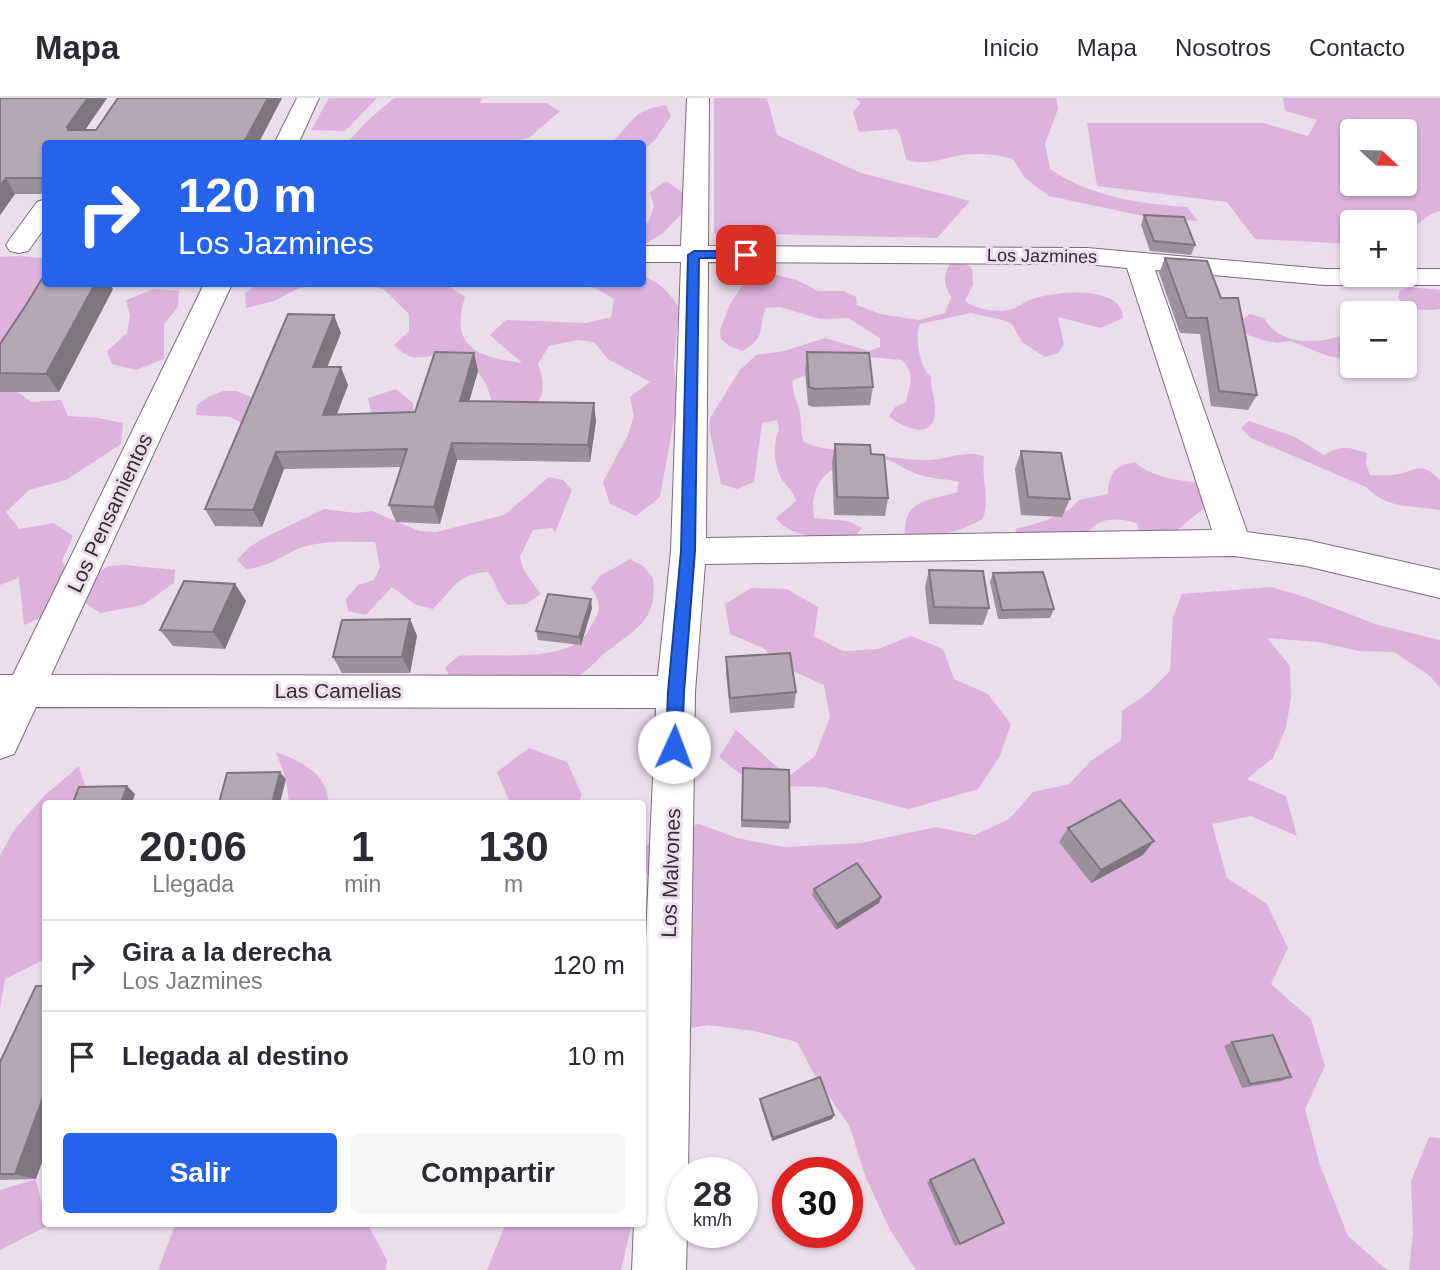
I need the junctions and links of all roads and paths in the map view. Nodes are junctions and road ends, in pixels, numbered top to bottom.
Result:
1 (308, 98) edge
2 (698, 98) edge
3 (288, 140) edge
4 (42, 213) edge
5 (22, 245) edge
6 (646, 254) edge
7 (694, 255) junction
8 (1138, 260) junction
9 (1440, 277) edge
10 (216, 287) edge
11 (1234, 543) junction
12 (688, 551) junction
13 (1440, 584) edge
14 (13, 691) edge
15 (676, 692) junction
16 (0, 742) edge
17 (659, 1270) edge

1 - 3 street
2 - 7 street, Los Malvones
4 - 5 street
6 - 7 street, Los Jazmines
7 - 8 street, Los Jazmines
7 - 12 street, Los Malvones
8 - 9 street, Los Jazmines
8 - 11 street
10 - 14 street, Los Pensamientos
11 - 12 street
11 - 13 street
12 - 15 street, Los Malvones
14 - 15 street, Las Camelias
14 - 16 street, Los Pensamientos
15 - 17 street, Los Malvones

